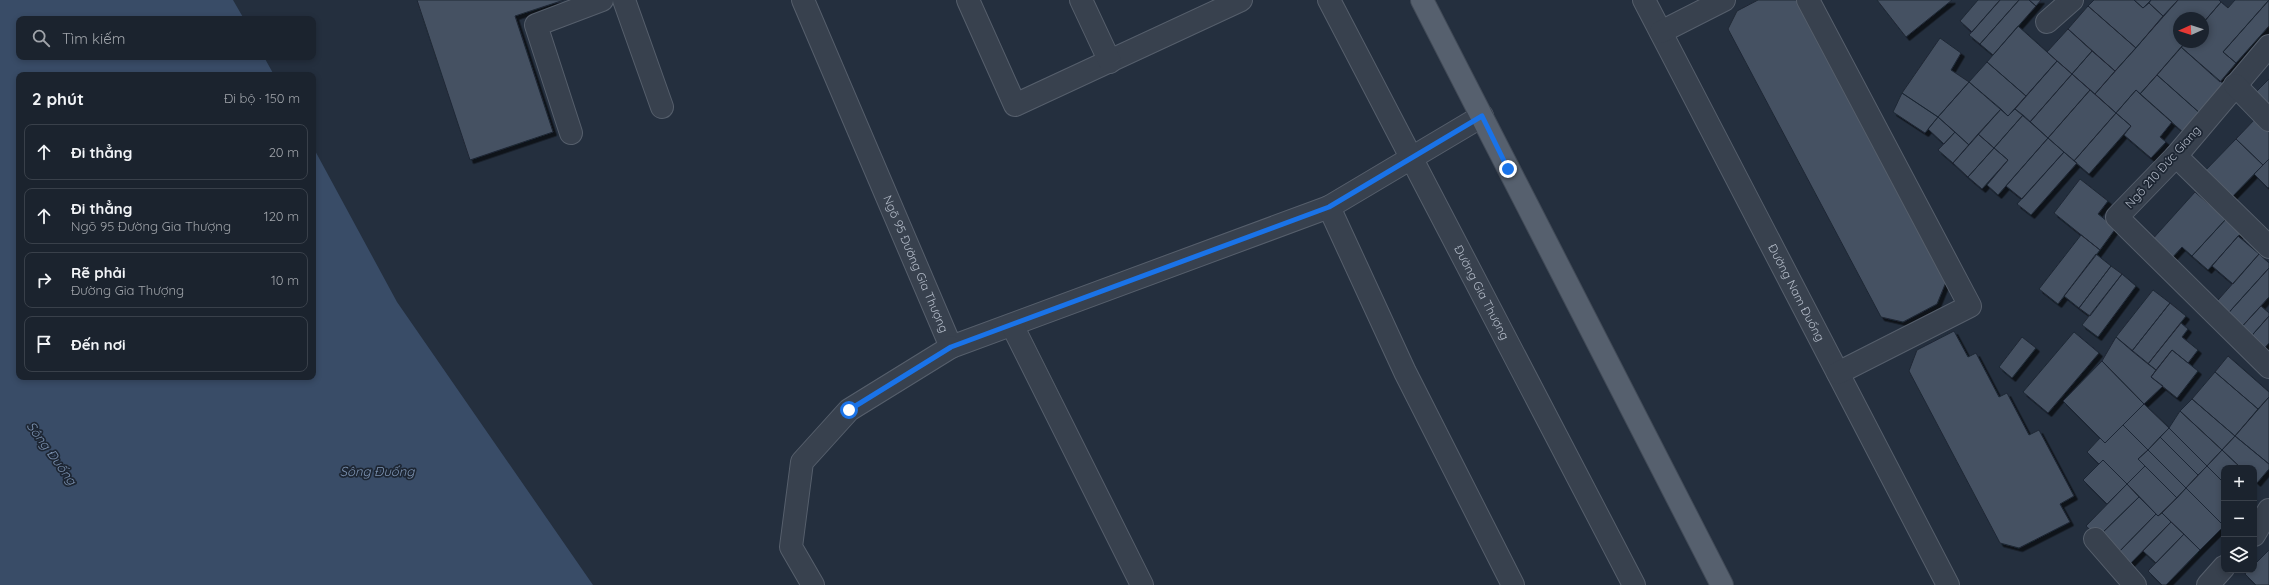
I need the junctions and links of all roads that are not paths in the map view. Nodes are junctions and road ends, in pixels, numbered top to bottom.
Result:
1 (602, 0) edge
2 (624, 0) edge
3 (803, 0) edge
4 (968, 0) edge
5 (1081, 0) edge
6 (1241, 0) edge
7 (1329, 0) edge
8 (1422, 0) edge
9 (1644, 0) edge
10 (1724, 0) edge
11 (1808, 0) edge
12 (2072, 0) edge
13 (2047, 22) dead end
14 (1661, 32) junction
15 (2269, 46) edge
16 (1110, 62) junction
17 (2235, 84) junction
18 (662, 107) dead end
19 (1482, 116) junction
20 (2269, 120) edge
21 (571, 134) dead end
22 (2176, 156) junction
23 (1411, 158) junction
24 (1329, 207) junction
25 (2269, 247) edge
26 (1012, 325) junction
27 (951, 347) junction
28 (2268, 365) edge
29 (1838, 373) junction
30 (2269, 510) edge
31 (2257, 529) edge
32 (2095, 539) dead end
33 (2221, 570) edge
34 (813, 585) edge
35 (1142, 585) edge
36 (1513, 585) edge
37 (1634, 585) edge
38 (1722, 585) edge
39 (1948, 585) edge
40 (2135, 585) edge
41 (2208, 585) edge

1 - 21 street
2 - 18 street
3 - 27 street, Ngõ 95 Đường Gia Thượng
4 - 16 street
5 - 16 street
6 - 16 street
7 - 23 street, Đường Gia Thượng
8 - 19 main road
9 - 14 street, Đường Nam Đuống
10 - 14 street
11 - 29 street
12 - 13 street
14 - 29 street, Đường Nam Đuống
15 - 17 street, Ngõ 210 Đức Giang
17 - 20 street
17 - 22 street, Ngõ 210 Đức Giang
19 - 23 street, Ngõ 95 Đường Gia Thượng
19 - 38 main road
22 - 25 street
22 - 28 street, Ngõ 210 Đức Giang
23 - 24 street, Ngõ 95 Đường Gia Thượng
23 - 37 street, Đường Gia Thượng
24 - 26 street, Ngõ 95 Đường Gia Thượng
24 - 36 street
26 - 27 street, Ngõ 95 Đường Gia Thượng
26 - 35 street
27 - 34 street
29 - 39 street, Đường Nam Đuống
30 - 31 street
32 - 40 street
33 - 41 street

